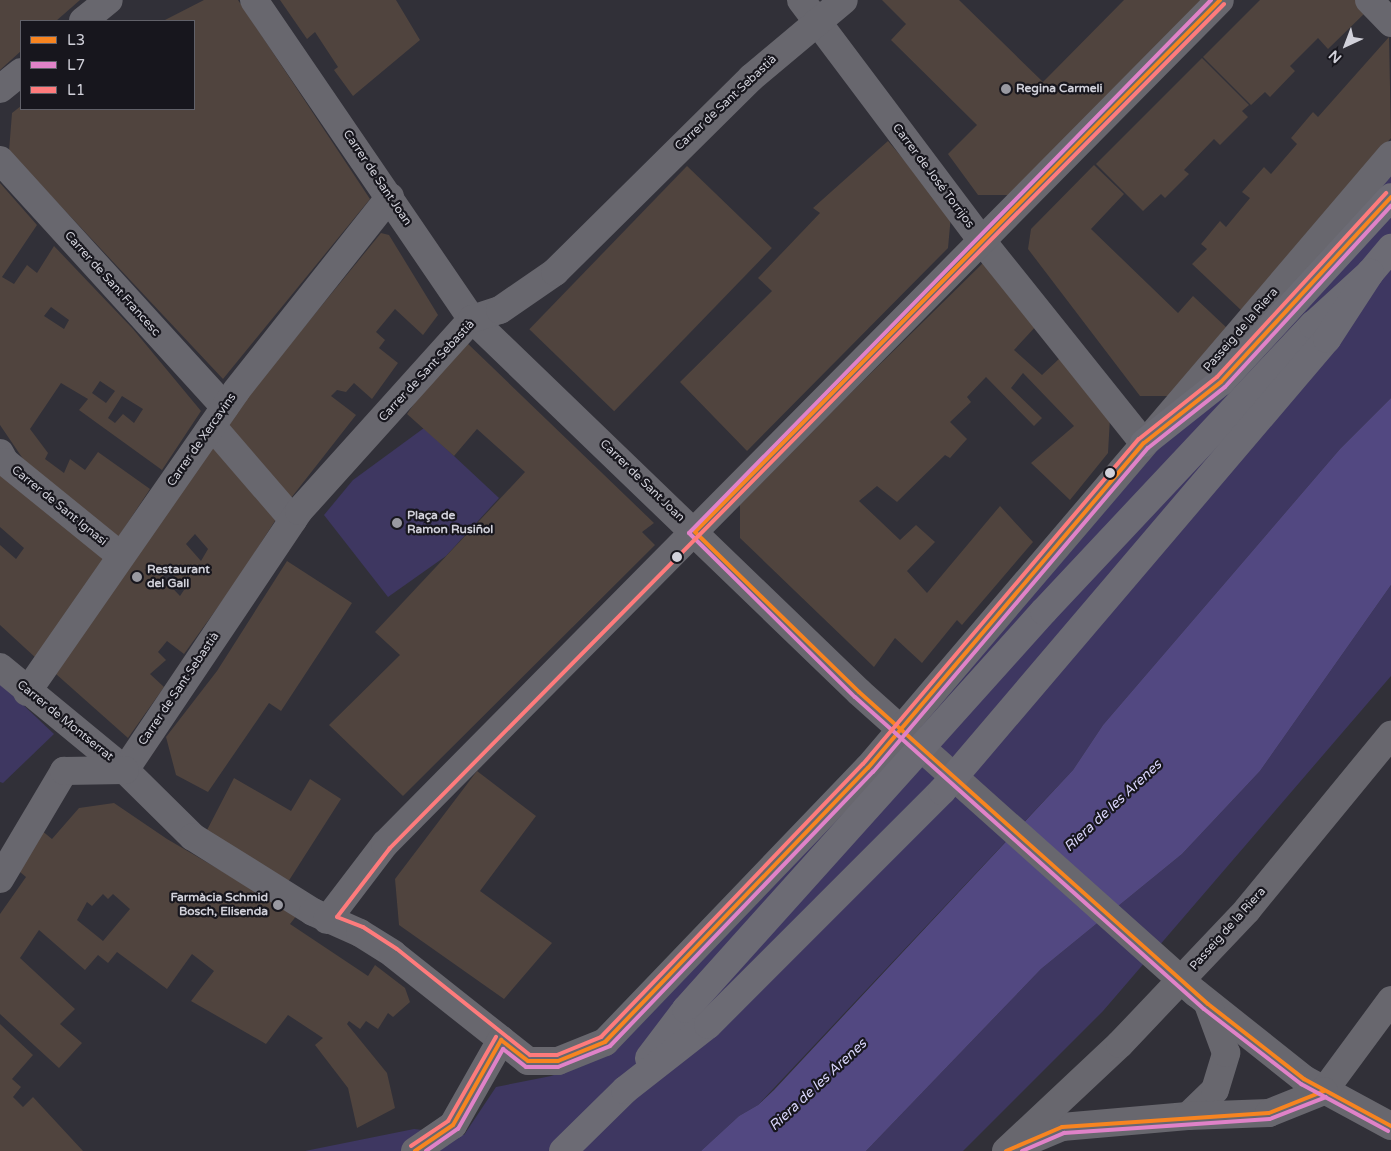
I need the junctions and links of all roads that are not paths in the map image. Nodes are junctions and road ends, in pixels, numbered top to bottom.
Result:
1 (109, 0) edge
2 (254, 0) edge
3 (802, 0) edge
4 (844, 0) edge
5 (1220, 0) edge
6 (1369, 0) edge
7 (84, 20) edge
8 (818, 22) junction
9 (1391, 23) edge
10 (20, 73) edge
11 (0, 89) edge
12 (1391, 155) edge
13 (0, 160) edge
14 (390, 197) junction
15 (1391, 198) edge
16 (982, 241) junction
17 (1391, 248) edge
18 (1370, 272) junction
19 (472, 319) junction
20 (218, 417) junction
21 (1144, 443) junction
22 (0, 453) edge
23 (293, 520) junction
24 (695, 532) junction
25 (121, 556) junction
26 (0, 667) edge
27 (27, 692) junction
28 (1391, 734) edge
29 (125, 770) junction
30 (0, 879) edge
31 (327, 920) junction
32 (1391, 1000) edge
33 (1208, 1004) junction
34 (501, 1040) junction
35 (625, 1090) junction
36 (1324, 1090) junction
37 (1188, 1116) junction
38 (1391, 1126) edge
39 (1006, 1150) edge
40 (414, 1151) edge
41 (563, 1151) edge

1 - 7 street
2 - 14 street, Carrer de Sant Joan
3 - 8 street, Carrer de José Torrijos
4 - 8 street, Carrer de Sant Sebastià
5 - 16 street
6 - 9 street
8 - 16 street, Carrer de José Torrijos
8 - 19 street, Carrer de Sant Sebastià
10 - 11 street
12 - 21 street, Passeig de la Riera
13 - 20 street, Carrer de Sant Francesc
14 - 19 street, Carrer de Sant Joan
14 - 20 street, Carrer de Xercavins
15 - 21 main road
16 - 21 street, Carrer de José Torrijos
16 - 24 street
17 - 18 main road
18 - 35 main road
18 - 35 main road
19 - 23 street, Carrer de Sant Sebastià
19 - 24 street, Carrer de Sant Joan
20 - 23 street, Carrer de Sant Francesc
20 - 25 street, Carrer de Xercavins
21 - 34 street, Passeig de la Riera
22 - 25 street, Carrer de Sant Ignasi
23 - 29 street, Carrer de Sant Sebastià
24 - 31 street
24 - 33 street, Carrer de Sant Joan
25 - 27 street, Carrer de Xercavins
26 - 27 street, Carrer de Montserrat
27 - 29 street, Carrer de Montserrat
28 - 39 street, Passeig de la Riera
29 - 30 street, Carrer de Montserrat
29 - 31 street, Passeig de la Riera
31 - 34 street, Passeig de la Riera
32 - 36 street
33 - 36 street, Carrer de Sant Joan
33 - 37 street
34 - 40 street
35 - 41 main road
36 - 37 street
36 - 38 street, Carrer de Sant Joan
37 - 39 street

